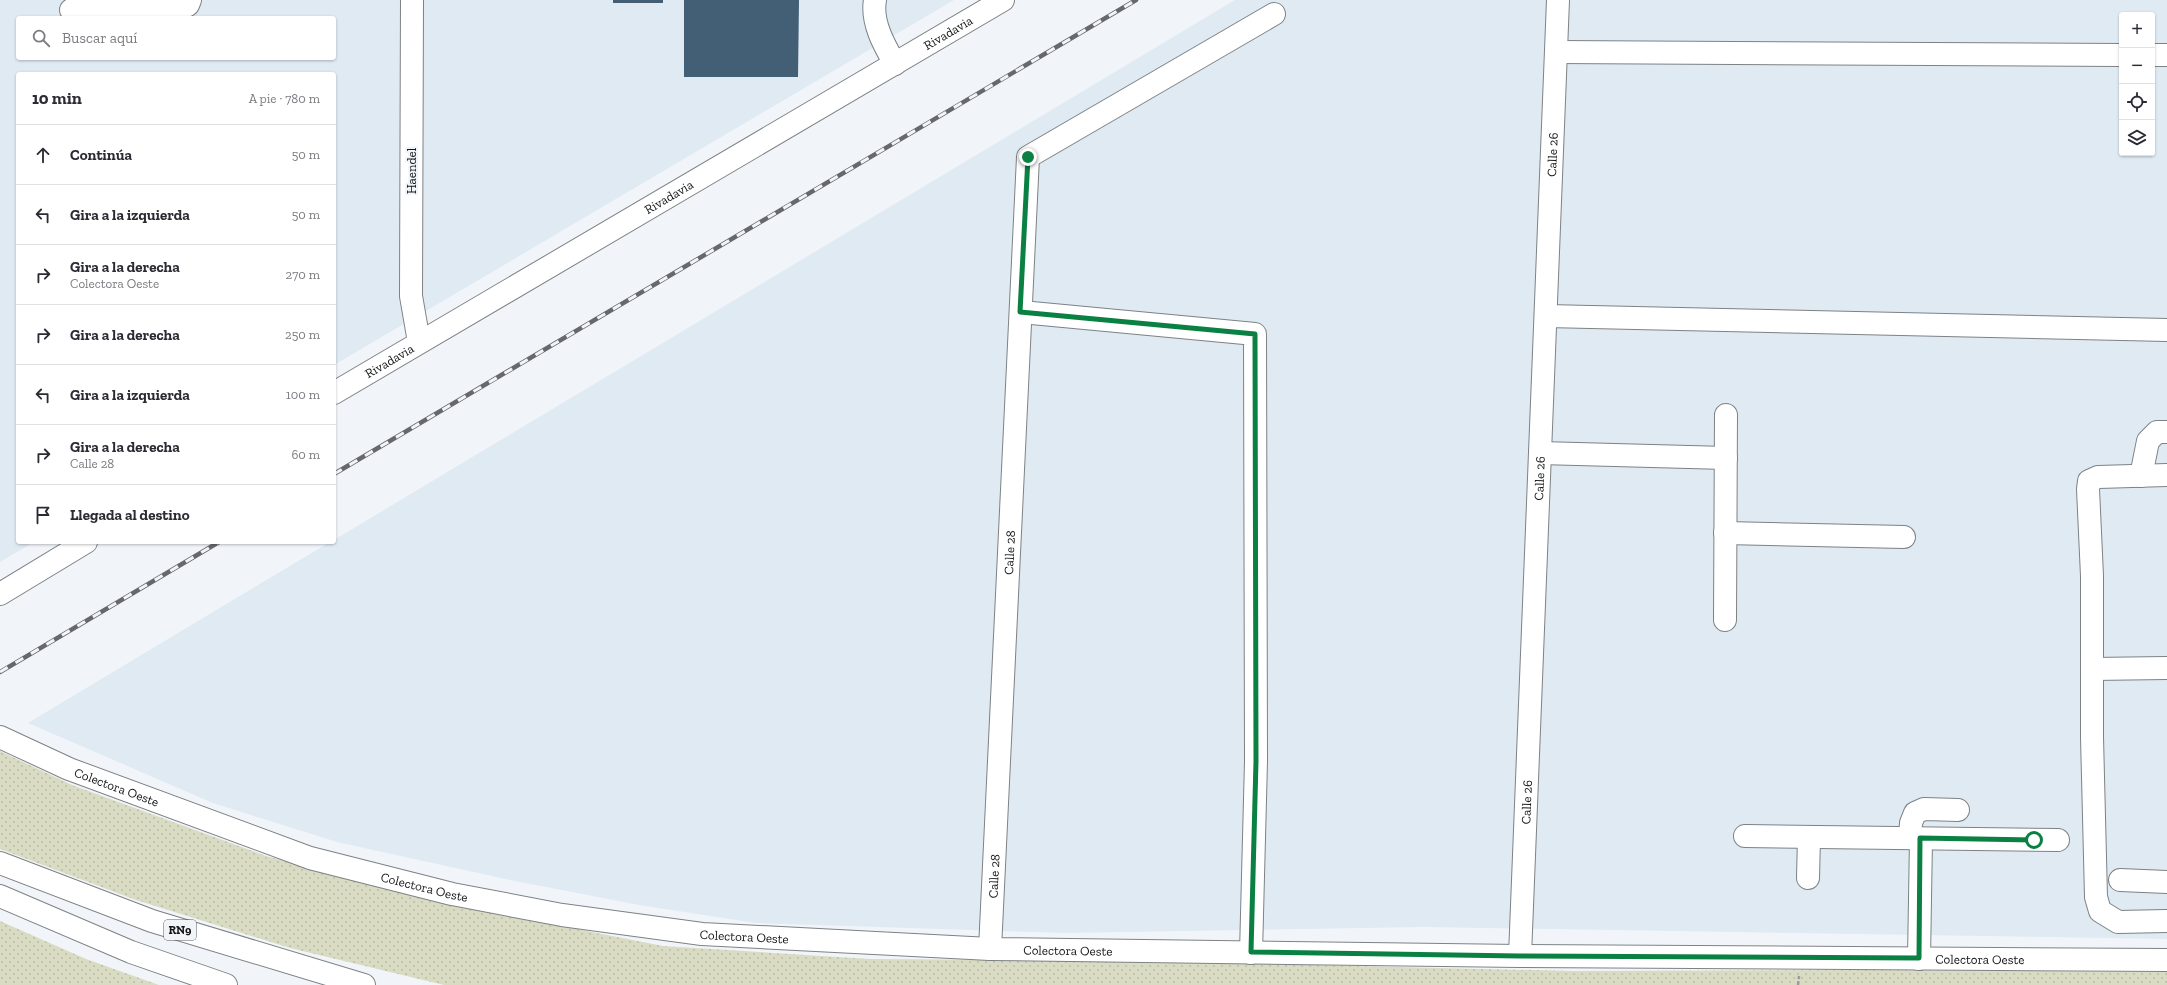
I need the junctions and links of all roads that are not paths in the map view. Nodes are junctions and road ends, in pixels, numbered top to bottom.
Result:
1 (190, 0) edge
2 (412, 0) edge
3 (875, 0) edge
4 (1003, 0) edge
5 (1558, 0) edge
6 (71, 10) dead end
7 (1274, 14) dead end
8 (1556, 52) junction
9 (2119, 55) edge
10 (2155, 55) edge
11 (2167, 55) edge
12 (895, 64) junction
13 (1020, 312) junction
14 (1546, 316) junction
15 (2167, 330) edge
16 (419, 342) junction
17 (336, 392) edge
18 (1726, 415) dead end
19 (2167, 432) edge
20 (1540, 453) junction
21 (1726, 458) junction
22 (2167, 475) edge
23 (2141, 476) junction
24 (1725, 533) junction
25 (1904, 537) dead end
26 (83, 544) edge
27 (0, 594) edge
28 (1725, 620) dead end
29 (2167, 668) edge
30 (2092, 669) junction
31 (0, 737) edge
32 (1958, 810) dead end
33 (1745, 836) dead end
34 (1809, 837) junction
35 (1915, 838) junction
36 (2058, 840) dead end
37 (0, 863) edge
38 (1808, 878) dead end
39 (2120, 880) dead end
40 (2167, 882) edge
41 (0, 896) edge
42 (2167, 921) edge
43 (990, 949) junction
44 (1251, 952) junction
45 (1520, 956) junction
46 (1919, 958) junction
47 (2167, 960) edge
48 (226, 985) edge
49 (364, 985) edge

1 - 6 main road
2 - 16 main road, Haendel
3 - 12 main road
4 - 12 main road, Rivadavia
5 - 8 main road, Calle 26
7 - 13 main road, Calle 28
8 - 9 main road
8 - 14 main road, Calle 26
10 - 11 main road
12 - 16 main road, Rivadavia
13 - 43 main road, Calle 28
13 - 44 main road
14 - 15 main road
14 - 20 main road, Calle 26
16 - 17 main road, Rivadavia
18 - 21 main road
19 - 23 main road
20 - 21 main road
20 - 45 main road, Calle 26
21 - 24 main road
22 - 23 main road
23 - 30 main road
24 - 25 main road
24 - 28 main road
26 - 27 main road
29 - 30 main road
30 - 42 main road
31 - 43 main road, Colectora Oeste
32 - 35 main road
33 - 34 main road
34 - 35 main road
34 - 38 main road
35 - 36 main road
35 - 46 main road
37 - 49 main road, RN9
39 - 40 main road
41 - 48 main road
43 - 44 main road, Colectora Oeste
44 - 45 main road, Colectora Oeste
45 - 46 main road, Colectora Oeste
46 - 47 main road, Colectora Oeste

